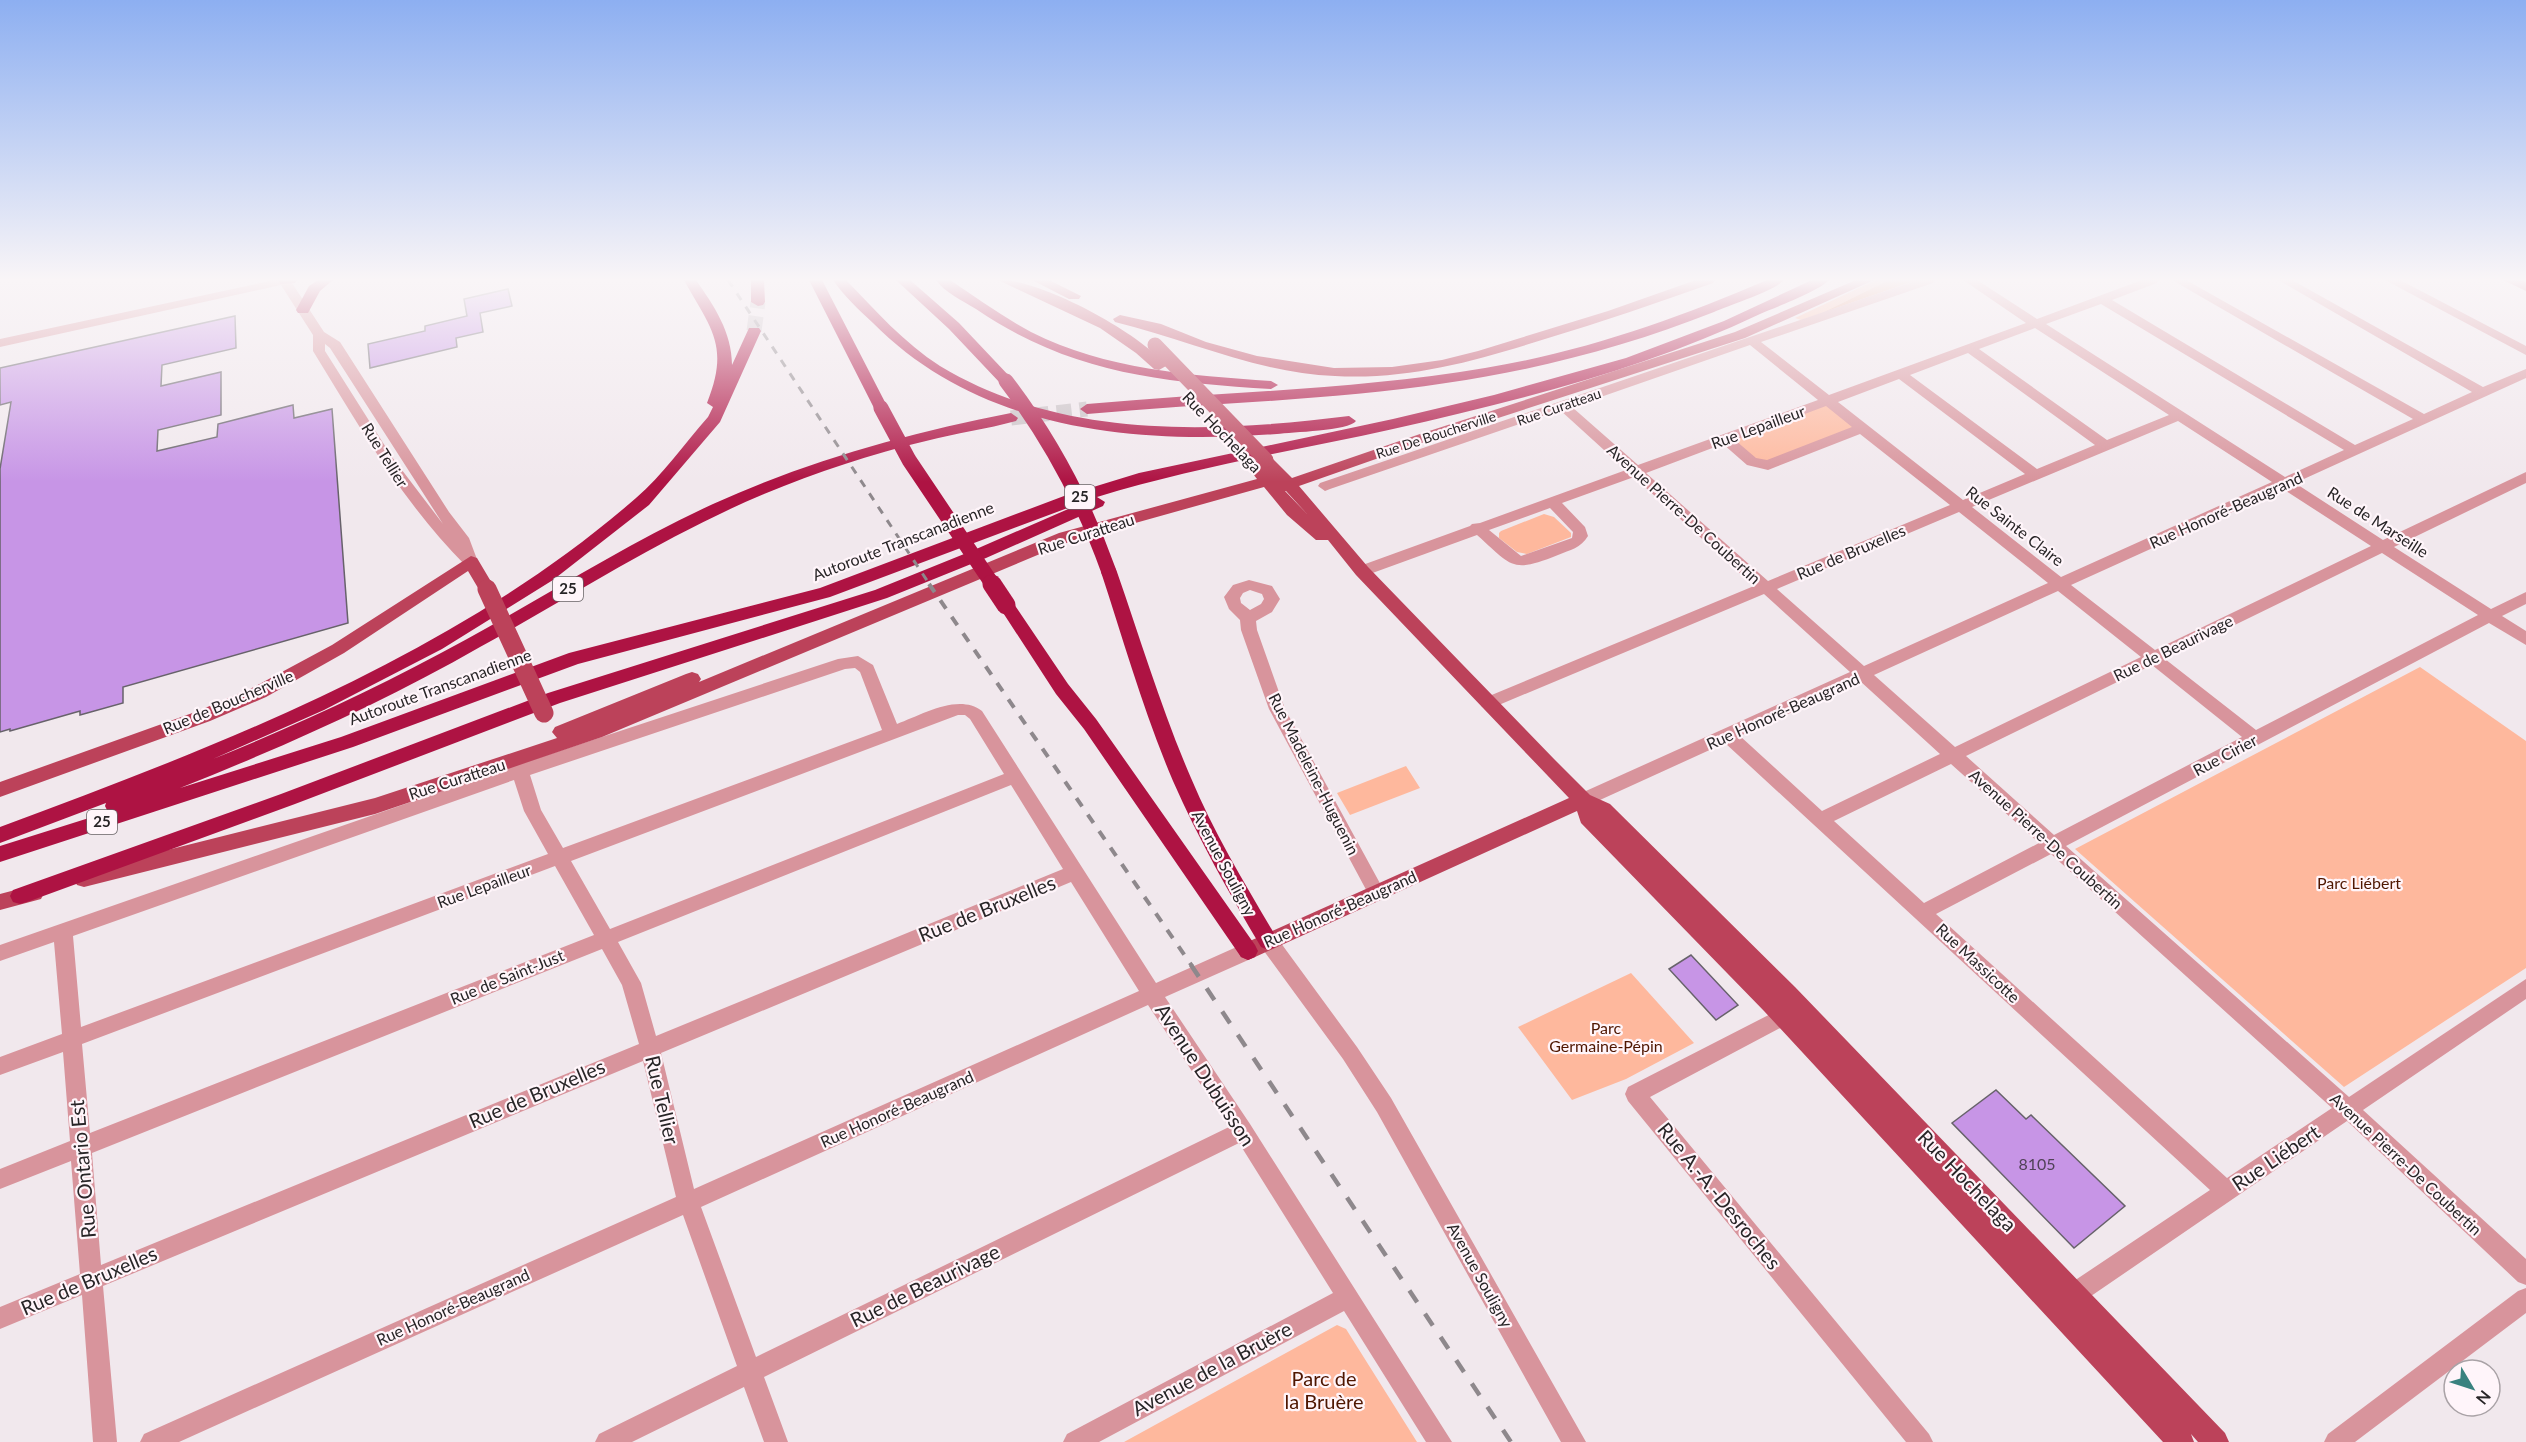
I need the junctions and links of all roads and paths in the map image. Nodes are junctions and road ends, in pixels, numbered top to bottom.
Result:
1 (319, 347) edge
2 (725, 347) edge
3 (749, 347) tunnel mouth
4 (849, 347) edge
5 (907, 347) edge
6 (974, 347) edge
7 (1054, 347) edge
8 (1147, 347) edge
9 (1211, 347) edge
10 (1505, 347) edge
11 (1595, 347) edge
12 (1667, 347) edge
13 (1704, 347) edge
14 (1733, 347) edge
15 (1760, 347) edge
16 (2075, 347) edge
17 (2182, 347) edge
18 (2296, 347) edge
19 (2403, 347) edge
20 (1969, 348) joint
21 (1901, 374) junction
22 (2526, 374) edge
23 (1335, 389) junction
24 (2483, 393) junction
25 (1828, 401) junction
26 (1479, 404) junction
27 (1563, 405) junction
28 (1087, 409) tunnel mouth
29 (2180, 415) junction
30 (1011, 418) tunnel mouth
31 (2424, 420) junction
32 (1862, 428) junction
33 (1725, 439) junction
34 (2106, 446) junction
35 (2355, 451) junction
36 (1264, 458) junction
37 (1637, 470) junction
38 (2036, 475) junction
39 (2526, 477) edge
40 (2285, 483) junction
41 (1277, 485) junction
42 (1325, 486) dead end
43 (1552, 501) junction
44 (1961, 506) junction
45 (1477, 527) junction
46 (2383, 547) junction
47 (471, 562) junction
48 (1362, 571) junction
49 (545, 577) junction
50 (2061, 585) junction
51 (1766, 587) junction
52 (2526, 597) edge
53 (2490, 616) junction
54 (1248, 618) dead end
55 (2526, 639) edge
56 (2153, 657) junction
57 (1863, 675) junction
58 (1488, 703) junction
59 (968, 709) joint
60 (892, 734) junction
61 (1729, 735) junction
62 (2256, 739) junction
63 (556, 740) junction
64 (1953, 755) junction
65 (520, 771) junction
66 (1014, 777) junction
67 (0, 790) edge
68 (1583, 800) junction
69 (1821, 819) junction
70 (0, 835) edge
71 (0, 845) edge
72 (2052, 845) junction
73 (0, 854) edge
74 (558, 858) junction
75 (1076, 873) junction
76 (1376, 892) junction
77 (20, 896) junction
78 (0, 902) edge
79 (1923, 912) junction
80 (63, 932) junction
81 (604, 938) junction
82 (1268, 941) junction
83 (1248, 951) junction
84 (0, 953) edge
85 (2526, 988) edge
86 (1152, 994) junction
87 (1792, 1011) junction
88 (72, 1039) junction
89 (650, 1048) junction
90 (0, 1066) edge
91 (2348, 1109) junction
92 (1243, 1131) junction
93 (80, 1148) junction
94 (0, 1179) edge
95 (2226, 1191) junction
96 (689, 1203) junction
97 (2526, 1274) edge
98 (93, 1279) junction
99 (1348, 1297) junction
100 (2526, 1299) edge
101 (2065, 1301) junction
102 (0, 1318) edge
103 (749, 1371) junction
104 (105, 1442) edge
105 (152, 1442) edge
106 (607, 1442) edge
107 (776, 1442) edge
108 (1076, 1442) edge
109 (1440, 1442) edge
110 (1574, 1442) edge
111 (1921, 1442) edge
112 (2181, 1442) edge
113 (2216, 1442) edge
114 (2336, 1442) edge

1 - 47 street, Rue Tellier
2 - 49 highway
3 - 49 highway
4 - 83 highway, Avenue Souligny, bridge
5 - 26 highway
6 - 82 highway, Avenue Souligny, bridge
7 - 23 highway
8 - 36 main road, Rue Hochelaga
9 - 10 main road
11 - 23 highway
12 - 26 highway, Autoroute Transcanadienne / 25
13 - 41 main road, Rue De Boucherville
14 - 27 street, Rue Curatteau
15 - 25 street, Rue Sainte Claire
16 - 29 street, Rue de Marseille
17 - 35 street
18 - 31 street
19 - 24 street
20 - 21 street, Rue Lepailleur
20 - 34 street
21 - 25 street, Rue Lepailleur
21 - 38 street
22 - 24 street, Rue Honoré-Beaugrand
23 - 28 highway
24 - 31 street, Rue Honoré-Beaugrand
25 - 32 street, Rue Sainte Claire
25 - 33 street, Rue Lepailleur
26 - 36 highway, Autoroute Transcanadienne / 25
27 - 37 street, Avenue Pierre-De Coubertin
27 - 42 street, Rue Curatteau
29 - 34 street, Rue de Bruxelles
29 - 40 street, Rue de Marseille
30 - 71 highway, Autoroute Transcanadienne / 25
31 - 35 street, Rue Honoré-Beaugrand
32 - 33 street
32 - 44 street, Rue Sainte Claire
33 - 37 street, Rue Lepailleur
34 - 38 street, Rue de Bruxelles
35 - 40 street, Rue Honoré-Beaugrand
36 - 41 main road, Rue Hochelaga
36 - 41 main road, Rue Hochelaga
36 - 73 highway, Autoroute Transcanadienne / 25
36 - 77 highway
37 - 43 street, Rue Lepailleur
37 - 51 street, Avenue Pierre-De Coubertin
38 - 44 street, Rue de Bruxelles
39 - 46 street, Rue de Beaurivage
40 - 46 street, Rue de Marseille
40 - 50 street, Rue Honoré-Beaugrand
41 - 48 main road, Rue Hochelaga
41 - 63 main road, Rue Curatteau
43 - 45 street, Rue Lepailleur
43 - 45 street
44 - 50 street, Rue Sainte Claire
44 - 51 street, Rue de Bruxelles
45 - 48 street, Rue Lepailleur
46 - 53 street, Rue de Marseille
46 - 56 street, Rue de Beaurivage
47 - 63 main road, Rue Tellier, bridge
47 - 67 main road, Rue de Boucherville
48 - 58 main road, Rue Hochelaga
49 - 70 highway
50 - 56 street, Rue Sainte Claire
50 - 57 street, Rue Honoré-Beaugrand
51 - 57 street, Avenue Pierre-De Coubertin
51 - 58 street, Rue de Bruxelles
52 - 53 street, Rue Cirier
53 - 55 street, Rue de Marseille
53 - 62 street, Rue Cirier
54 - 76 street, Rue Madeleine-Huguenin
56 - 62 street, Rue Sainte Claire
56 - 64 street, Rue de Beaurivage
57 - 61 street, Rue Honoré-Beaugrand
57 - 64 street, Avenue Pierre-De Coubertin
58 - 68 main road, Rue Hochelaga
59 - 60 street, Rue Lepailleur
59 - 66 street, Avenue Dubuisson
60 - 65 street, Rue Curatteau
60 - 74 street, Rue Lepailleur
61 - 68 street, Rue Honoré-Beaugrand
61 - 69 street, Rue Massicotte
62 - 72 street, Rue Cirier
63 - 77 main road, Rue Curatteau
64 - 69 street, Rue de Beaurivage
64 - 72 street, Avenue Pierre-De Coubertin
65 - 74 street, Rue Tellier
65 - 80 street, Rue Curatteau
66 - 75 street, Avenue Dubuisson
66 - 81 street, Rue de Saint-Just
68 - 76 main road, Rue Honoré-Beaugrand
68 - 87 main road, Rue Hochelaga
69 - 79 street, Rue Massicotte
72 - 79 street, Rue Cirier
72 - 91 street, Avenue Pierre-De Coubertin
74 - 81 street, Rue Tellier
74 - 88 street, Rue Lepailleur
75 - 86 street, Avenue Dubuisson
75 - 89 street, Rue de Bruxelles
76 - 82 main road, Rue Honoré-Beaugrand
77 - 78 main road, Rue Curatteau
79 - 95 street, Rue Massicotte
80 - 84 street, Rue Curatteau
80 - 88 street, Rue Ontario Est
81 - 89 street, Rue Tellier
81 - 93 street, Rue de Saint-Just
82 - 83 main road, Rue Honoré-Beaugrand
82 - 110 street, Avenue Souligny
83 - 86 street, Rue Honoré-Beaugrand
85 - 91 street, Rue Liébert
86 - 92 street, Avenue Dubuisson
86 - 96 street, Rue Honoré-Beaugrand
87 - 101 main road, Rue Hochelaga
87 - 111 street, Rue A.-A.-Desroches
88 - 90 street, Rue Lepailleur
88 - 93 street, Rue Ontario Est
89 - 96 street, Rue Tellier
89 - 98 street, Rue de Bruxelles
91 - 95 street, Rue Liébert
91 - 97 street, Avenue Pierre-De Coubertin
92 - 99 street, Avenue Dubuisson
92 - 103 street, Rue de Beaurivage
93 - 94 street, Rue de Saint-Just
93 - 98 street, Rue Ontario Est
95 - 101 street, Rue Liébert
96 - 103 street, Rue Tellier
96 - 105 street, Rue Honoré-Beaugrand
98 - 102 street, Rue de Bruxelles
98 - 104 street, Rue Ontario Est
99 - 108 street, Avenue de la Bruère
99 - 109 street, Avenue Dubuisson
100 - 114 street
101 - 112 main road, Rue Hochelaga
101 - 113 main road, Rue Hochelaga
103 - 106 street, Rue de Beaurivage
103 - 107 street, Rue Tellier

